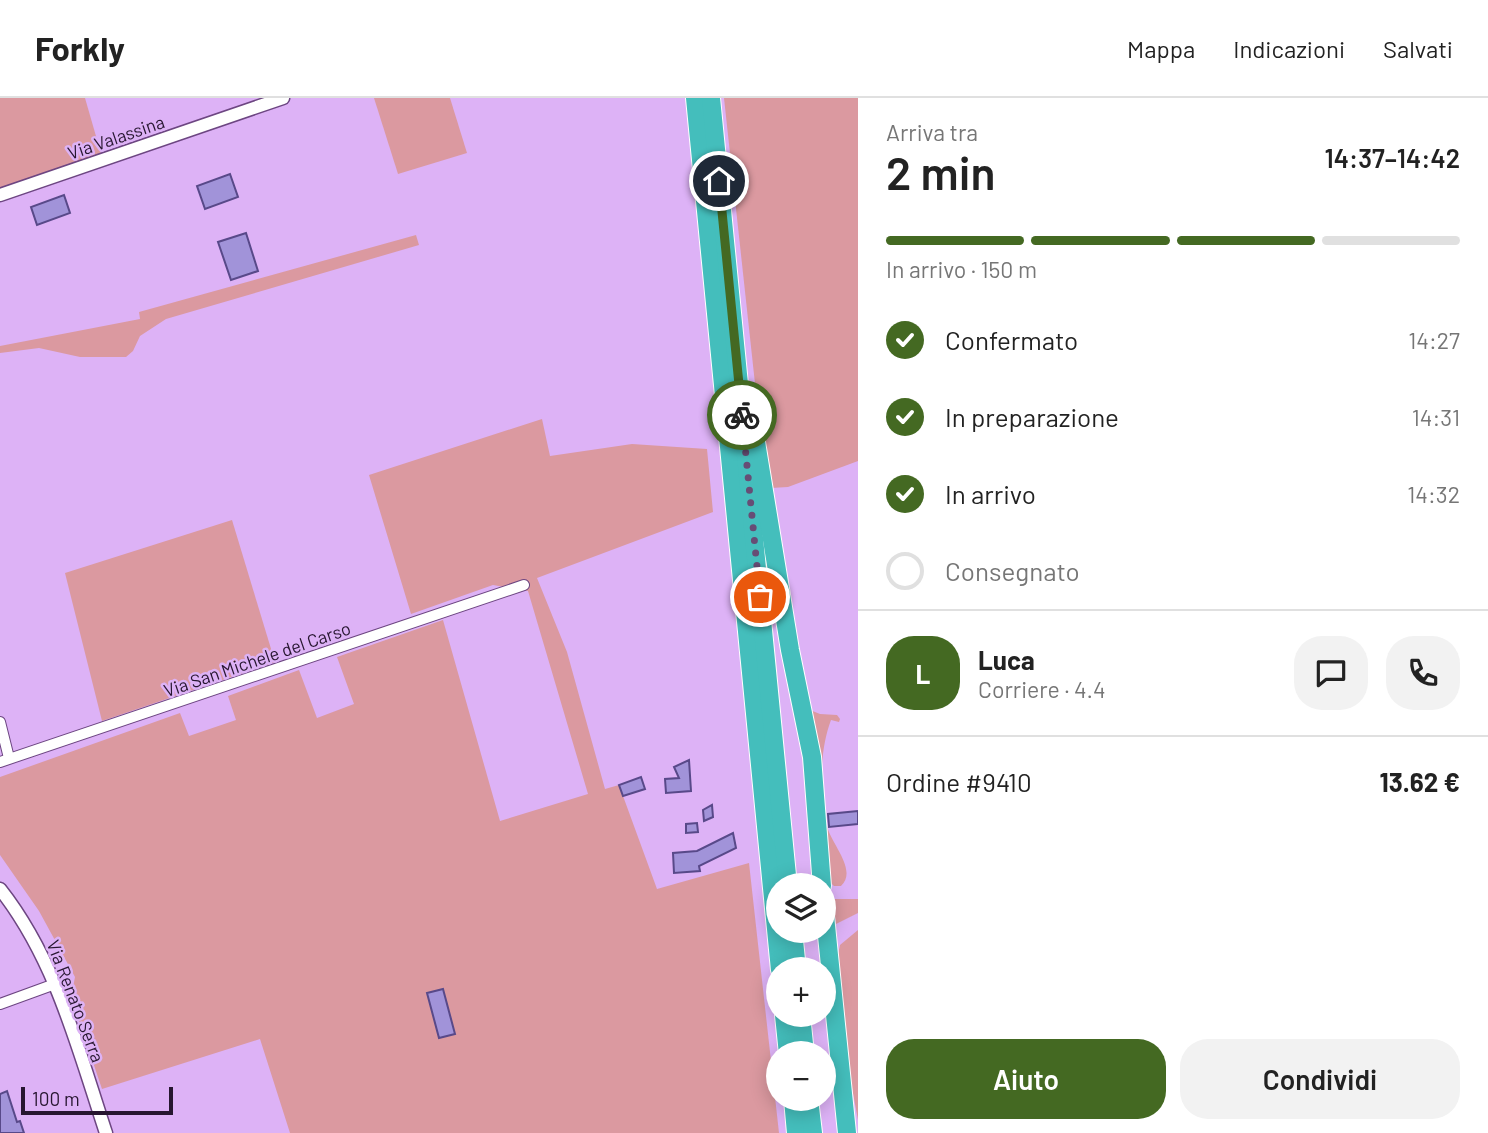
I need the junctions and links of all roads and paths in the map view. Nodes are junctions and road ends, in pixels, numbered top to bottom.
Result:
1 (283, 98) edge
2 (695, 98) edge
3 (711, 98) edge
4 (0, 195) edge
5 (724, 236) junction
6 (524, 584) dead end
7 (0, 722) edge
8 (4, 760) edge
9 (787, 873) edge
10 (821, 873) edge
11 (0, 889) edge
12 (828, 943) edge
13 (779, 957) edge
14 (55, 984) junction
15 (0, 1004) edge
16 (844, 1105) junction
17 (794, 1111) edge
18 (810, 1111) edge
19 (858, 1129) edge
20 (106, 1133) edge
21 (796, 1133) edge
22 (813, 1133) edge
23 (847, 1133) edge

1 - 4 street, Via Valassina
2 - 13 highway
3 - 5 highway
5 - 9 highway
5 - 10 highway
6 - 8 street, Via San Michele del Carso
7 - 8 street
11 - 14 street, Via Renato Serra
12 - 16 highway
14 - 15 street
14 - 20 street, Via Renato Serra
16 - 19 street
16 - 23 highway
17 - 21 highway
18 - 22 highway

